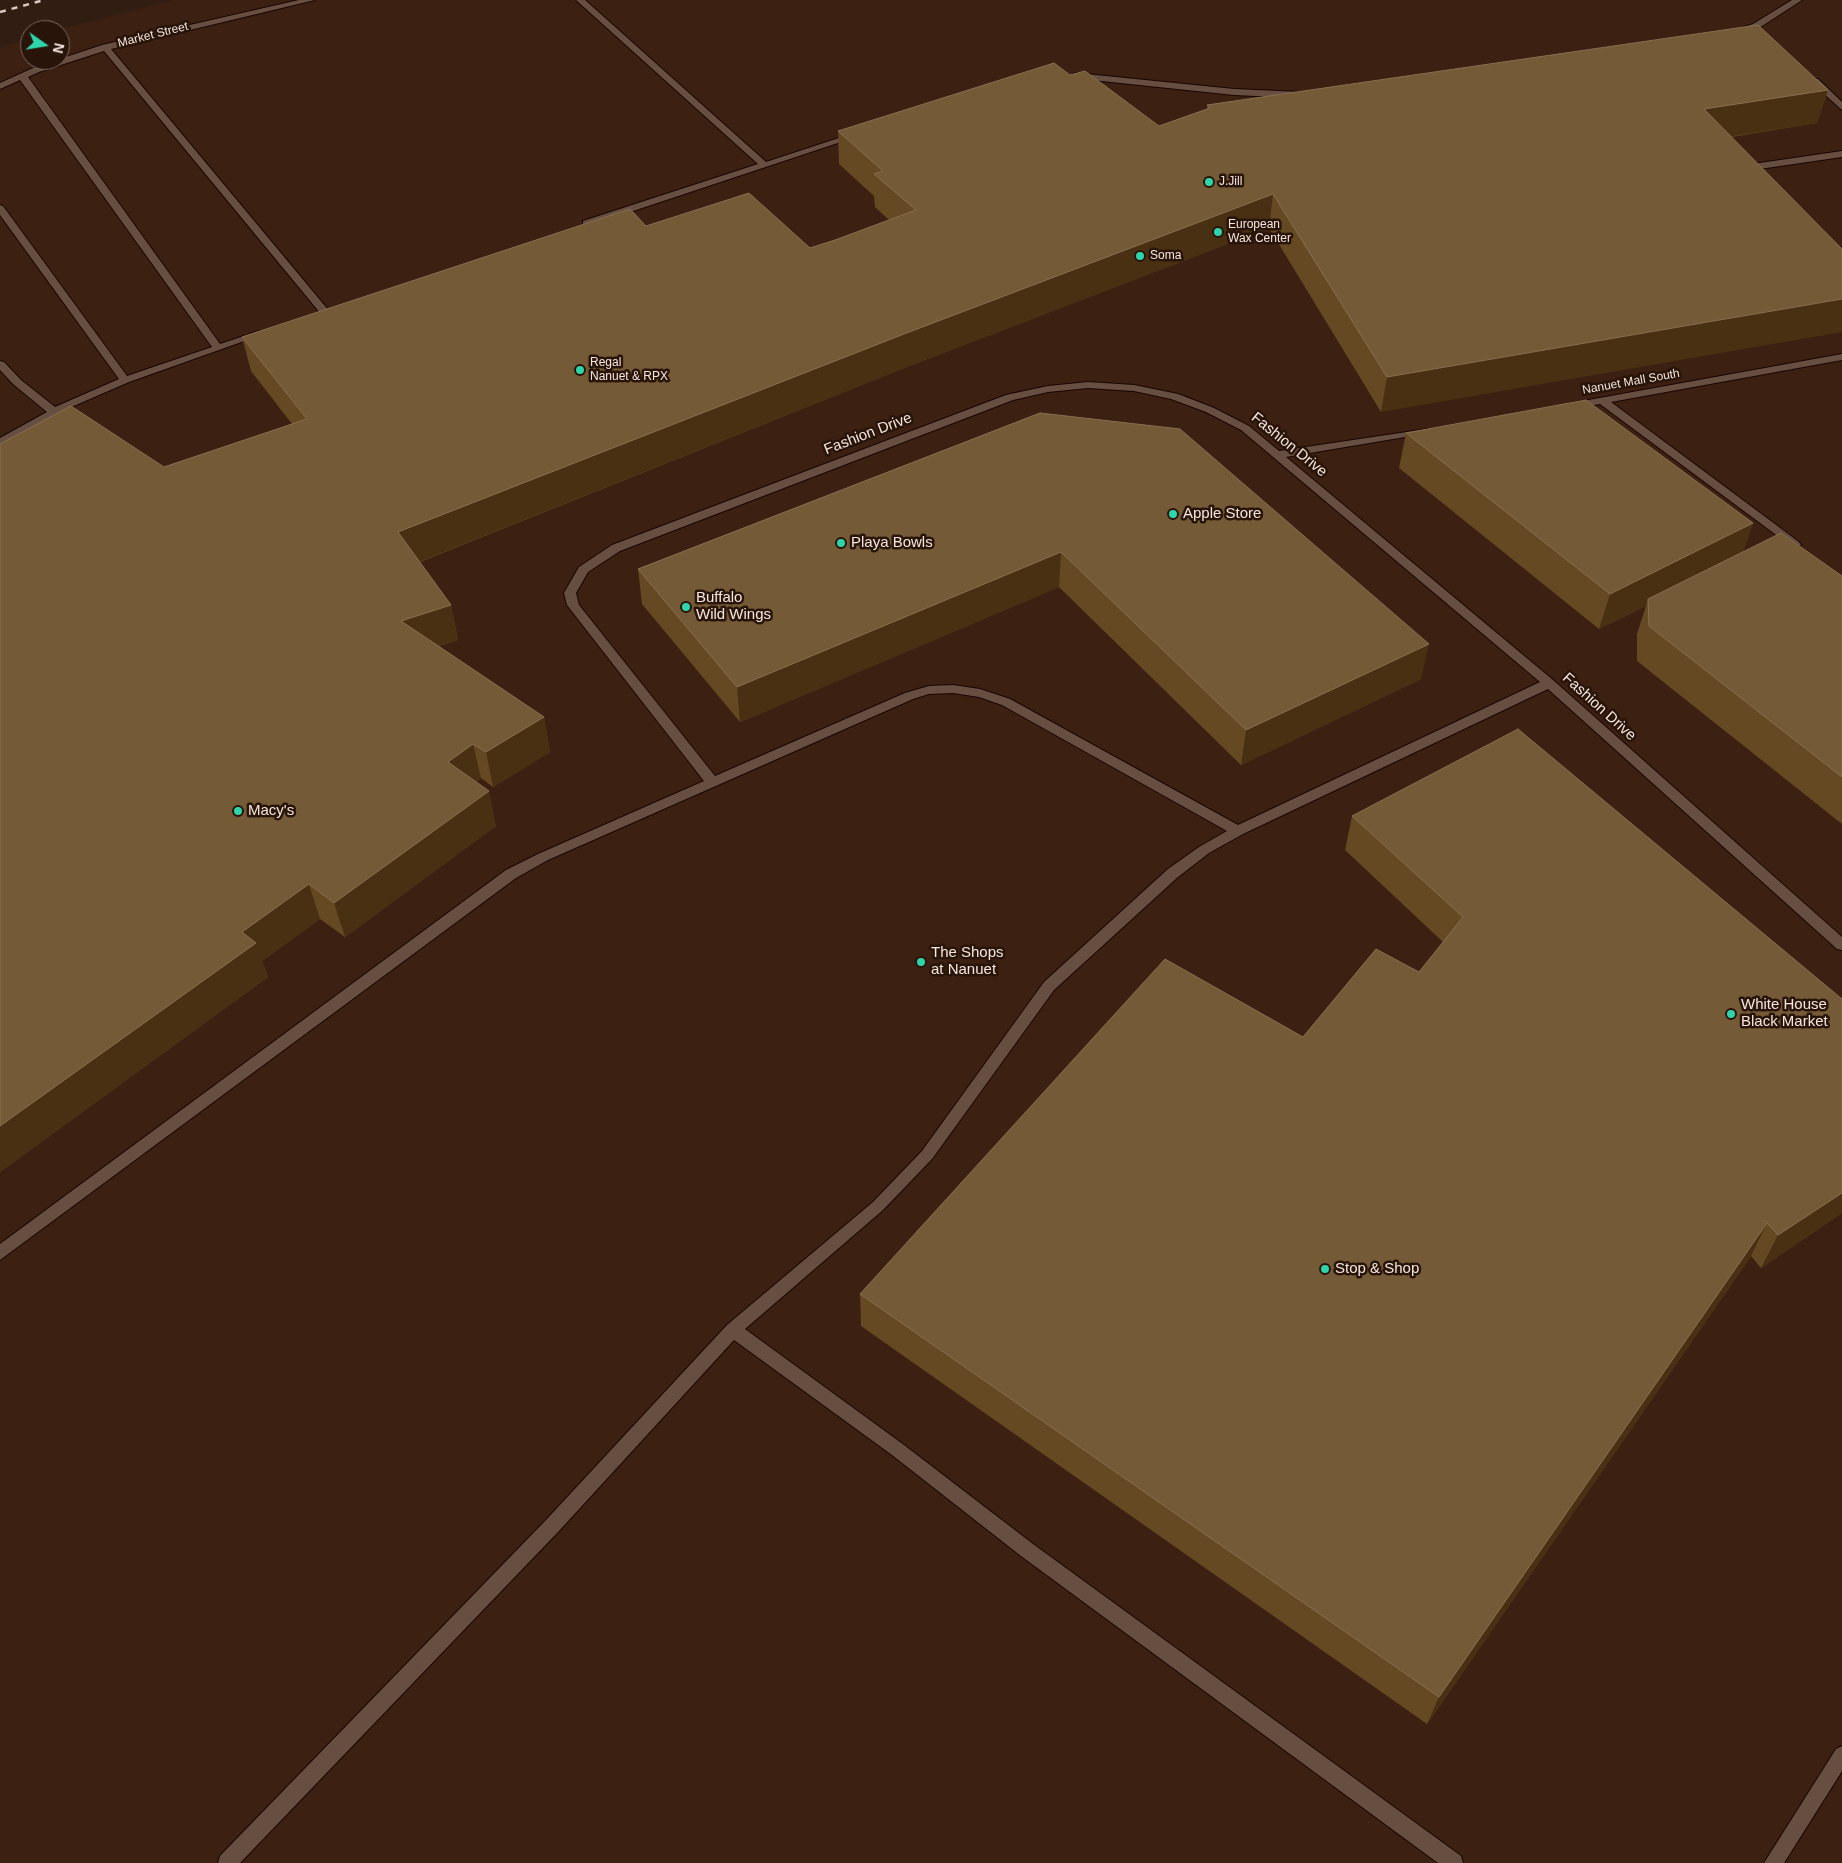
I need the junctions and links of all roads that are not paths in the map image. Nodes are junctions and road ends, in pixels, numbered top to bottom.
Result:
1 (311, 0) edge
2 (580, 0) edge
3 (1798, 0) edge
4 (1731, 33) edge
5 (105, 47) junction
6 (1806, 73) edge
7 (1064, 75) edge
8 (22, 76) junction
9 (0, 86) edge
10 (1309, 95) edge
11 (1842, 107) edge
12 (864, 133) edge
13 (1842, 154) edge
14 (763, 164) junction
15 (1746, 168) edge
16 (0, 208) edge
17 (579, 226) edge
18 (325, 312) edge
19 (272, 330) edge
20 (218, 348) junction
21 (1842, 357) edge
22 (0, 364) edge
23 (125, 380) junction
24 (1604, 401) junction
25 (1565, 408) edge
26 (54, 412) junction
27 (1431, 430) edge
28 (0, 443) edge
29 (1277, 455) junction
30 (1802, 550) edge
31 (1549, 684) junction
32 (712, 782) junction
33 (1238, 832) junction
34 (1842, 944) edge
35 (0, 1253) edge
36 (733, 1330) junction
37 (1842, 1755) edge
38 (227, 1863) edge
39 (1454, 1863) edge
40 (1773, 1863) edge

1 - 5 lane, Market Street
2 - 14 lane
3 - 4 lane
5 - 8 lane, Market Street
5 - 18 lane
6 - 11 lane
7 - 10 lane
8 - 9 lane, Market Street
8 - 20 lane
12 - 14 lane
13 - 15 lane
14 - 17 lane
16 - 23 lane
19 - 20 lane
20 - 23 lane
21 - 24 lane, Nanuet Mall South
22 - 26 lane
23 - 26 lane
24 - 25 lane, Nanuet Mall South
24 - 30 lane
26 - 28 lane
27 - 29 lane
29 - 31 lane, Fashion Drive
29 - 32 lane, Fashion Drive
31 - 33 lane
31 - 34 lane, Fashion Drive
32 - 33 lane
32 - 35 lane
33 - 36 lane
36 - 38 lane
36 - 39 lane
37 - 40 lane

